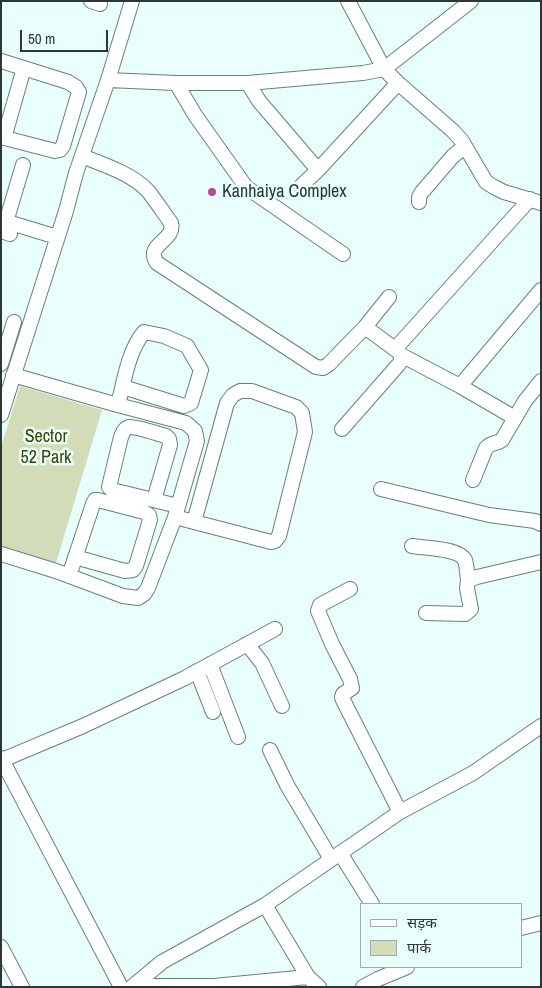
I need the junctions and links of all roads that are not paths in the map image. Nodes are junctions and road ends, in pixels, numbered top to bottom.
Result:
1 (132, 1) edge
2 (348, 1) edge
3 (471, 1) edge
4 (1, 61) edge
5 (24, 68) junction
6 (384, 70) junction
7 (108, 80) junction
8 (176, 83) junction
9 (248, 83) junction
10 (398, 83) junction
11 (3, 138) edge
12 (465, 146) junction
13 (82, 156) junction
14 (23, 165) dead end
15 (318, 170) junction
16 (301, 186) dead end
17 (535, 201) edge
18 (419, 202) dead end
19 (5, 227) edge
20 (57, 238) junction
21 (343, 254) dead end
22 (541, 290) edge
23 (389, 297) dead end
24 (7, 320) edge
25 (365, 327) junction
26 (29, 328) junction
27 (398, 352) junction
28 (1, 364) edge
29 (13, 374) junction
30 (539, 385) edge
31 (460, 386) junction
32 (123, 387) junction
33 (118, 405) junction
34 (1, 415) edge
35 (515, 418) junction
36 (342, 429) dead end
37 (473, 480) dead end
38 (381, 489) dead end
39 (154, 500) junction
40 (200, 501) junction
41 (178, 507) junction
42 (194, 522) junction
43 (541, 524) edge
44 (412, 546) dead end
45 (1, 554) edge
46 (75, 557) junction
47 (541, 562) edge
48 (69, 576) junction
49 (468, 580) junction
50 (350, 589) dead end
51 (426, 613) dead end
52 (275, 629) dead end
53 (247, 644) junction
54 (210, 664) junction
55 (197, 671) junction
56 (282, 706) dead end
57 (213, 712) dead end
58 (541, 726) edge
59 (238, 737) dead end
60 (270, 750) dead end
61 (2, 759) edge
62 (400, 812) junction
63 (336, 856) junction
64 (371, 903) edge
65 (265, 905) junction
66 (541, 923) edge
67 (522, 928) edge
68 (1, 947) edge
69 (401, 968) edge
70 (308, 976) junction
71 (129, 986) edge
72 (22, 987) edge
73 (319, 987) edge
74 (363, 987) edge

1 - 7 street
2 - 6 street
3 - 6 street
4 - 5 street
5 - 11 street
5 - 11 street
6 - 9 street
6 - 10 street
7 - 8 street
7 - 13 street
8 - 9 street
8 - 21 street
9 - 15 street
10 - 12 street
10 - 15 street
12 - 17 street
12 - 18 street
13 - 20 street
13 - 25 street
14 - 19 street
15 - 16 street
17 - 27 street
19 - 20 street
20 - 26 street
22 - 31 street
23 - 25 street
24 - 26 street
24 - 28 street
25 - 27 street
26 - 29 street
27 - 31 street
27 - 36 street
29 - 33 street
29 - 34 street
30 - 35 street
31 - 35 street
32 - 32 street
32 - 33 street
33 - 41 street
35 - 37 street
38 - 43 street
39 - 39 street
39 - 41 street
40 - 41 street
40 - 42 street
40 - 42 street
41 - 42 street
41 - 48 street
44 - 49 street
45 - 48 street
46 - 46 street
46 - 48 street
47 - 49 street
49 - 51 street
50 - 62 street
52 - 53 street
53 - 54 street
53 - 56 street
54 - 55 street
54 - 59 street
55 - 57 street
55 - 61 street
58 - 62 street
60 - 63 street
61 - 71 street
62 - 63 street
63 - 64 street
63 - 65 street
65 - 70 street
65 - 71 street
66 - 67 street
68 - 72 street
69 - 74 street
70 - 71 street
70 - 73 street

